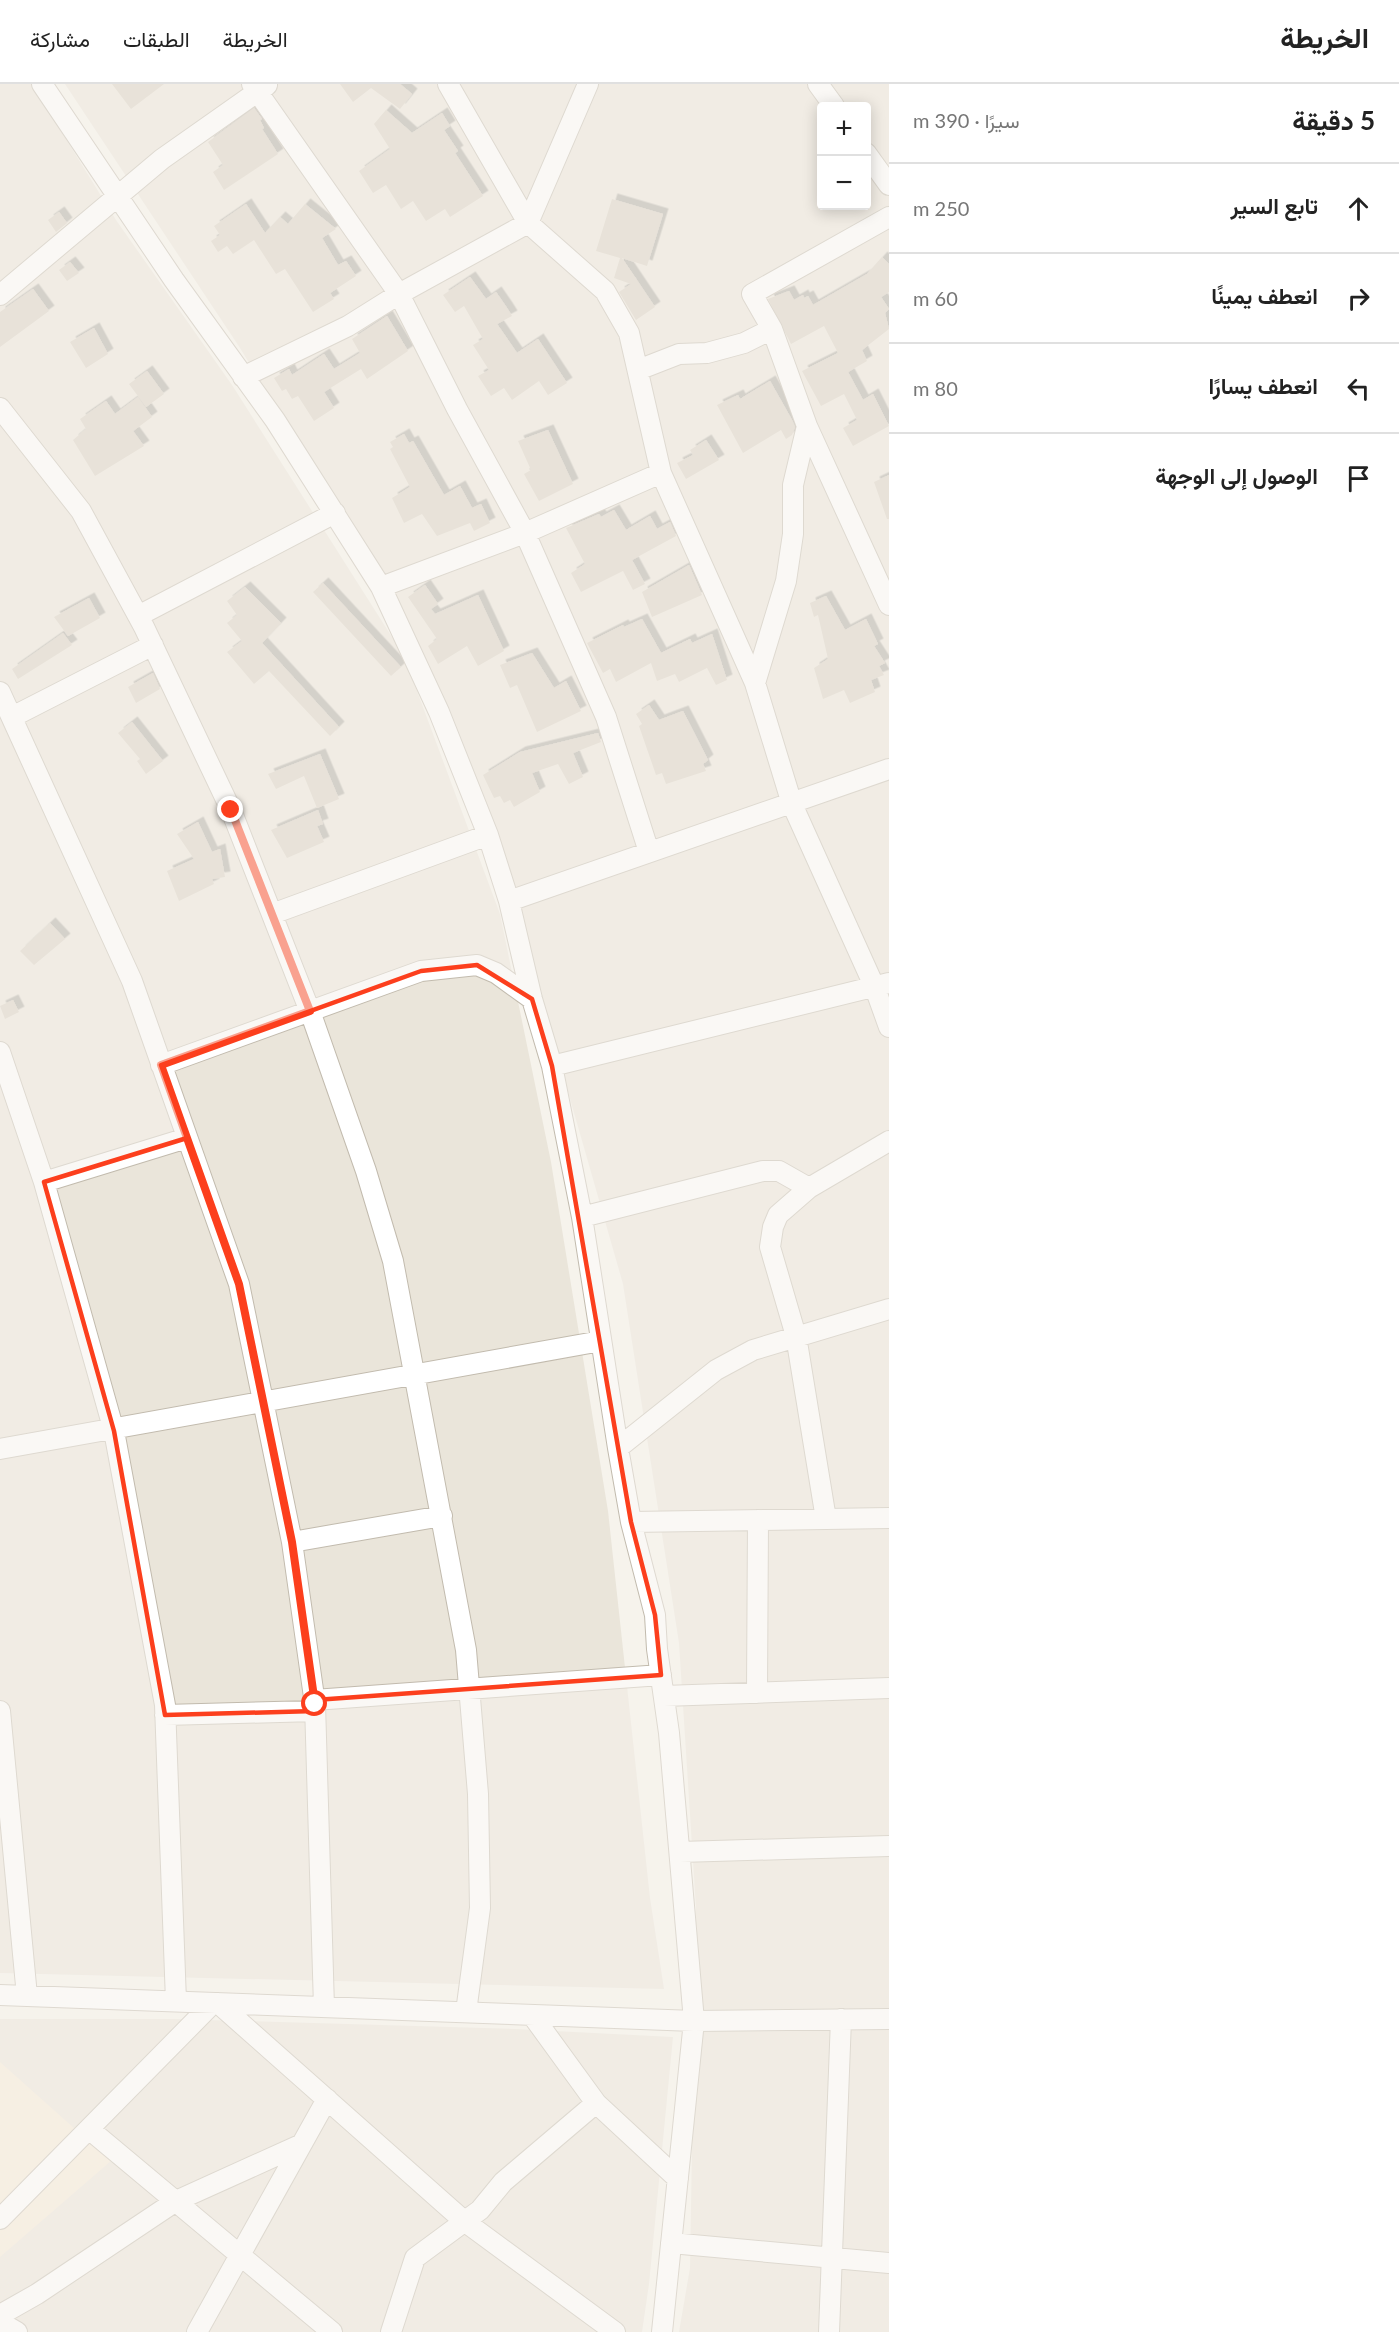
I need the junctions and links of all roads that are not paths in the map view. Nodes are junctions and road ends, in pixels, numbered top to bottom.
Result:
1 (42, 84) edge
2 (448, 84) edge
3 (588, 84) edge
4 (818, 84) edge
5 (259, 87) edge
6 (831, 102) edge
7 (869, 156) edge
8 (889, 185) edge
9 (116, 196) junction
10 (889, 217) edge
11 (528, 223) junction
12 (399, 294) junction
13 (0, 295) edge
14 (772, 329) junction
15 (638, 370) junction
16 (243, 377) junction
17 (0, 408) edge
18 (807, 426) junction
19 (661, 473) junction
20 (335, 513) junction
21 (525, 533) junction
22 (381, 587) junction
23 (889, 605) edge
24 (138, 616) junction
25 (153, 645) junction
26 (755, 683) junction
27 (0, 692) edge
28 (12, 717) junction
29 (889, 769) edge
30 (792, 804) junction
31 (488, 835) junction
32 (649, 852) junction
33 (509, 901) junction
34 (272, 914) junction
35 (882, 986) edge
36 (532, 999) junction
37 (310, 1011) junction
38 (889, 1027) edge
39 (0, 1052) edge
40 (161, 1065) junction
41 (552, 1066) junction
42 (187, 1138) junction
43 (889, 1141) edge
44 (44, 1182) junction
45 (809, 1188) junction
46 (582, 1217) junction
47 (889, 1309) edge
48 (796, 1336) junction
49 (601, 1341) junction
50 (415, 1375) junction
51 (263, 1403) junction
52 (114, 1431) junction
53 (618, 1448) junction
54 (0, 1449) edge
55 (442, 1516) junction
56 (889, 1518) edge
57 (826, 1519) junction
58 (758, 1520) junction
59 (631, 1522) junction
60 (292, 1542) junction
61 (661, 1675) junction
62 (470, 1688) junction
63 (889, 1688) edge
64 (757, 1693) junction
65 (664, 1696) junction
66 (315, 1705) junction
67 (0, 1711) edge
68 (165, 1715) junction
69 (889, 1846) edge
70 (680, 1852) junction
71 (0, 1995) edge
72 (27, 1996) junction
73 (176, 2001) junction
74 (216, 2003) junction
75 (324, 2007) junction
76 (466, 2012) junction
77 (532, 2015) junction
78 (841, 2019) junction
79 (889, 2019) edge
80 (694, 2020) junction
81 (327, 2099) junction
82 (596, 2103) junction
83 (89, 2128) junction
84 (302, 2144) junction
85 (678, 2179) junction
86 (176, 2201) junction
87 (0, 2219) edge
88 (464, 2221) junction
89 (671, 2243) junction
90 (239, 2254) junction
91 (833, 2258) junction
92 (889, 2264) edge
93 (0, 2315) edge
94 (0, 2322) edge
95 (17, 2332) edge
96 (196, 2332) edge
97 (332, 2332) edge
98 (391, 2332) edge
99 (615, 2332) edge
100 (662, 2332) edge
101 (829, 2332) edge

1 - 9 street
2 - 11 street
3 - 11 street
4 - 6 street
5 - 9 street
5 - 12 street
7 - 8 street
9 - 13 street
9 - 16 street
10 - 14 street
11 - 12 street
11 - 15 street
12 - 16 street
12 - 21 street
14 - 15 street
14 - 18 street
15 - 19 street
16 - 20 street
17 - 24 street
18 - 23 street
18 - 26 street
19 - 21 street
19 - 26 street
20 - 22 street
20 - 24 street
21 - 22 street
21 - 32 street
22 - 31 street
24 - 25 street
25 - 28 street
25 - 34 street
26 - 30 street
27 - 28 street
28 - 40 street
29 - 30 street
30 - 32 street
30 - 35 street
31 - 33 street
31 - 34 street
32 - 33 street
33 - 36 street
34 - 37 street
35 - 38 street
35 - 41 street
36 - 37 street
36 - 41 street
37 - 40 street
37 - 50 street
39 - 44 street
40 - 42 street
41 - 46 street
42 - 44 street
42 - 51 street
43 - 45 street
44 - 52 street
45 - 46 street
45 - 48 street
46 - 49 street
47 - 48 street
48 - 53 street
48 - 57 street
49 - 50 street
49 - 53 street
50 - 51 street
50 - 55 street
51 - 52 street
51 - 60 street
52 - 54 street
52 - 68 street
53 - 59 street
55 - 60 street
55 - 62 street
56 - 57 street
57 - 58 street
58 - 59 street
58 - 64 street
59 - 61 street
60 - 66 street
61 - 62 street
61 - 65 street
62 - 66 street
62 - 76 street
63 - 64 street
64 - 65 street
65 - 70 street
66 - 68 street
66 - 75 street
67 - 72 street
68 - 73 street
69 - 70 street
70 - 80 street
71 - 72 street
72 - 73 street
73 - 74 street
74 - 75 street
74 - 81 street
74 - 83 street
75 - 76 street
76 - 77 street
77 - 80 street
77 - 82 street
78 - 79 street
78 - 80 street
78 - 91 street
80 - 85 street
81 - 84 street
81 - 88 street
82 - 85 street
82 - 88 street
83 - 86 street
83 - 87 street
84 - 86 street
84 - 90 street
85 - 89 street
86 - 90 street
86 - 93 street
88 - 98 street
88 - 99 street
89 - 91 street
89 - 100 street
90 - 96 street
90 - 97 street
91 - 92 street
91 - 101 street
94 - 95 street

